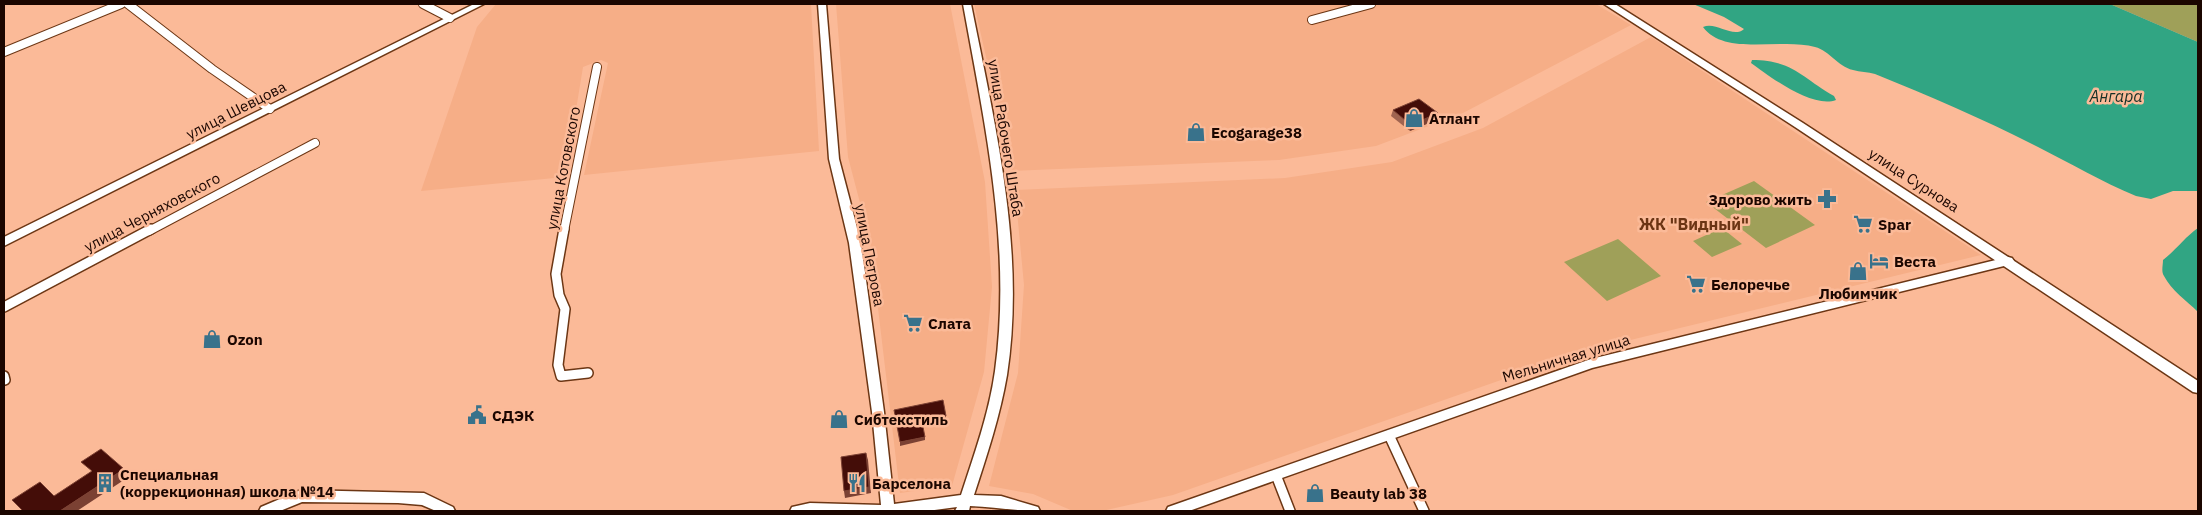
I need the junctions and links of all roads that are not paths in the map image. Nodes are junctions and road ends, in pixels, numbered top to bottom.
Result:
1 (121, 4) edge
2 (128, 4) edge
3 (423, 4) edge
4 (480, 4) edge
5 (822, 4) edge
6 (967, 4) edge
7 (1371, 4) edge
8 (1609, 4) edge
9 (1622, 4) edge
10 (450, 18) junction
11 (1312, 20) dead end
12 (4, 42) edge
13 (12, 48) junction
14 (4, 52) edge
15 (597, 67) dead end
16 (270, 109) junction
17 (315, 143) dead end
18 (4, 242) edge
19 (2008, 261) junction
20 (4, 307) edge
21 (588, 374) dead end
22 (2198, 380) edge
23 (2198, 388) edge
24 (1389, 435) junction
25 (1276, 475) junction
26 (964, 506) edge
27 (266, 511) edge
28 (448, 511) edge
29 (797, 511) edge
30 (887, 511) edge
31 (1033, 511) edge
32 (1173, 511) edge
33 (1290, 511) edge
34 (1424, 511) edge

1 - 13 street
2 - 16 street
3 - 10 street
4 - 10 street, улица Шевцова
5 - 30 street, улица Петрова
6 - 26 street, улица Рабочего Штаба
7 - 11 street
8 - 19 main road, улица Сурнова
9 - 22 main road, улица Сурнова
10 - 16 street, улица Шевцова
12 - 13 street
13 - 14 street
15 - 21 street, улица Котовского
16 - 18 street, улица Шевцова
17 - 20 street, улица Черняховского
19 - 23 main road, улица Сурнова
19 - 24 street, Мельничная улица
24 - 25 street, Мельничная улица
24 - 34 street
25 - 32 street, Мельничная улица
25 - 33 street
26 - 30 street
26 - 31 street
27 - 28 street
29 - 30 street

